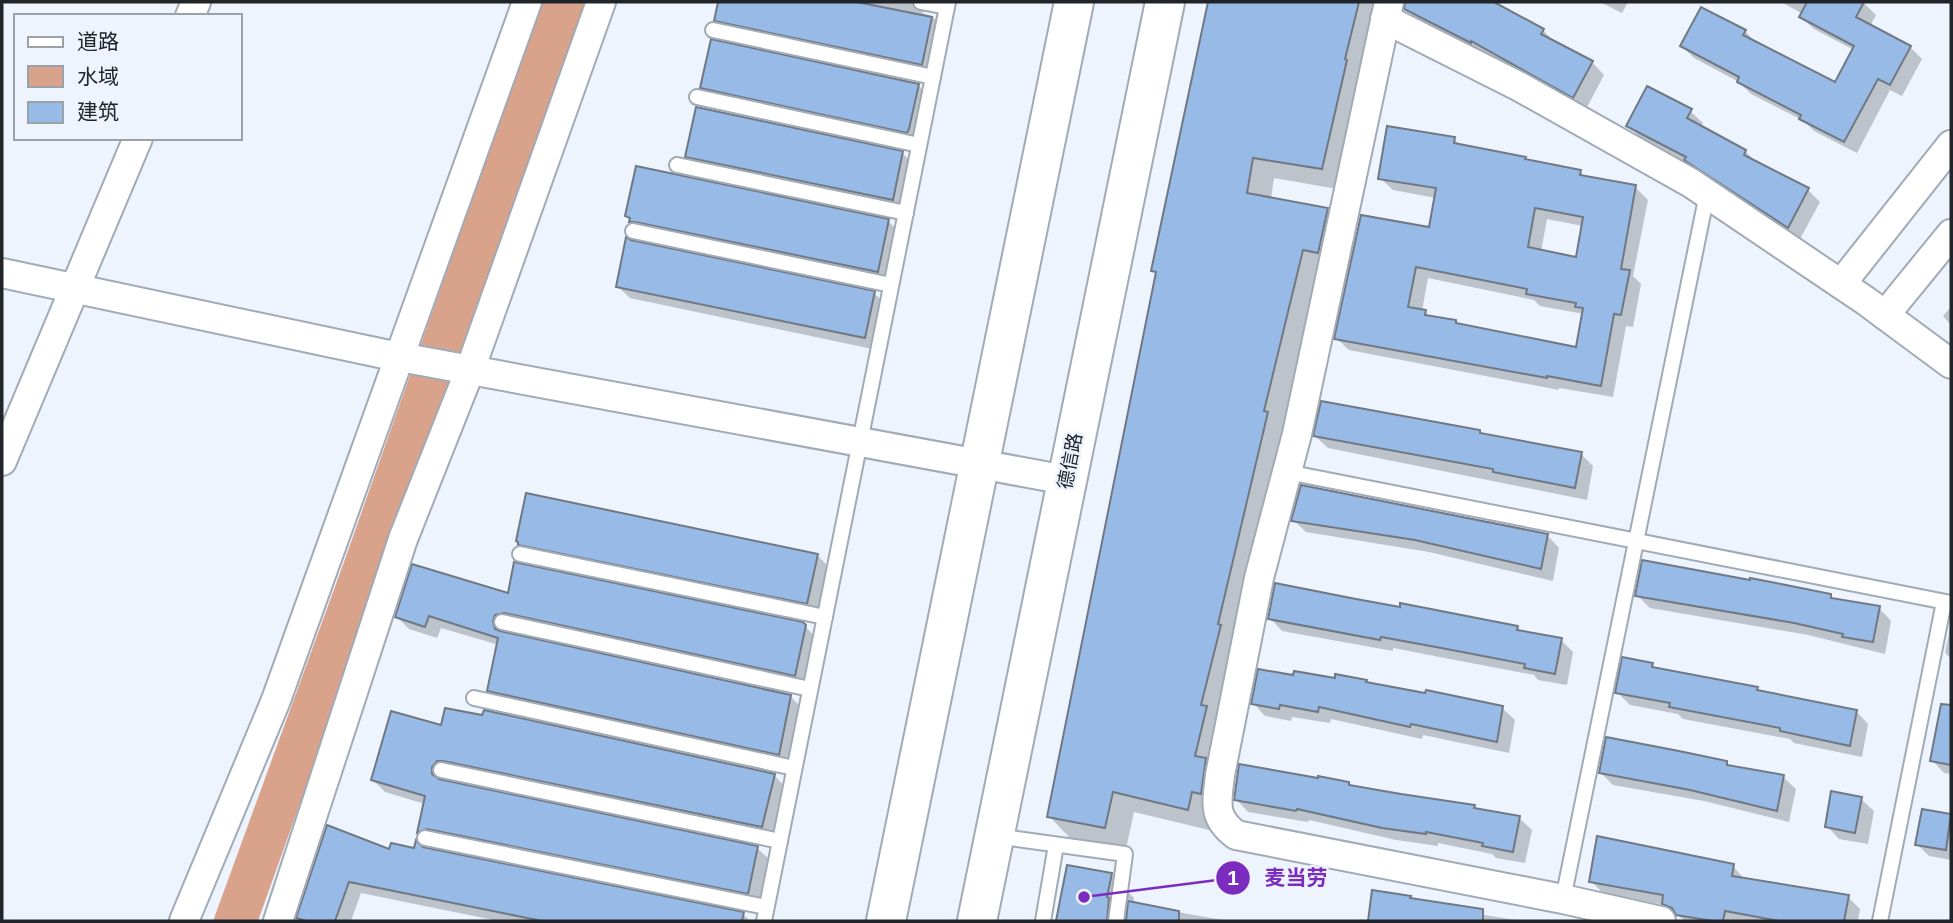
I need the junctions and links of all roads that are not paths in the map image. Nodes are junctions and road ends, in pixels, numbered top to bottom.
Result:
1 (527, 2) edge
2 (601, 2) edge
3 (921, 2) edge
4 (1074, 2) edge
5 (1165, 2) edge
6 (948, 4) edge
7 (1387, 10) edge
8 (713, 30) dead end
9 (933, 77) junction
10 (696, 97) dead end
11 (137, 140) edge
12 (919, 145) junction
13 (1951, 145) edge
14 (677, 165) dead end
15 (1707, 194) junction
16 (905, 213) junction
17 (633, 231) dead end
18 (1951, 234) edge
19 (2, 273) edge
20 (1841, 284) junction
21 (891, 285) junction
22 (74, 289) junction
23 (1885, 316) junction
24 (405, 358) junction
25 (1951, 364) edge
26 (466, 369) junction
27 (860, 442) junction
28 (2, 461) edge
29 (978, 464) junction
30 (1287, 472) junction
31 (1066, 480) junction
32 (1636, 541) junction
33 (520, 554) dead end
34 (1948, 602) edge
35 (825, 617) junction
36 (502, 622) dead end
37 (810, 689) junction
38 (474, 698) dead end
39 (794, 768) junction
40 (440, 770) dead end
41 (994, 836) junction
42 (425, 838) dead end
43 (780, 841) junction
44 (1056, 845) junction
45 (1563, 899) junction
46 (765, 914) edge
47 (184, 921) edge
48 (278, 921) edge
49 (886, 921) edge
50 (977, 921) edge
51 (1043, 921) edge
52 (1116, 921) edge
53 (1661, 921) edge
54 (1880, 921) edge

1 - 24 street
2 - 26 street
3 - 6 lane
4 - 29 main road
5 - 31 main road, 德信路
6 - 9 lane
7 - 15 street
7 - 30 street
8 - 9 lane
9 - 12 lane
10 - 12 lane
11 - 22 street
12 - 16 lane
13 - 20 street
14 - 16 lane
15 - 20 street
15 - 32 lane
16 - 21 lane
17 - 21 lane
18 - 23 street
19 - 22 street
20 - 23 street
21 - 27 lane
22 - 24 street
22 - 28 street
23 - 25 street
24 - 26 street
24 - 47 street
26 - 27 street
26 - 48 street
27 - 29 street
27 - 35 lane
29 - 31 street
29 - 49 main road
30 - 32 lane
30 - 45 street
31 - 41 main road, 德信路
32 - 34 lane
32 - 45 lane
33 - 35 lane
34 - 54 lane
35 - 37 lane
36 - 37 lane
37 - 39 lane
38 - 39 lane
39 - 43 lane
40 - 43 lane
41 - 44 lane
41 - 50 main road, 德信路
42 - 46 lane
43 - 46 lane
44 - 51 lane
44 - 52 lane
45 - 53 street

